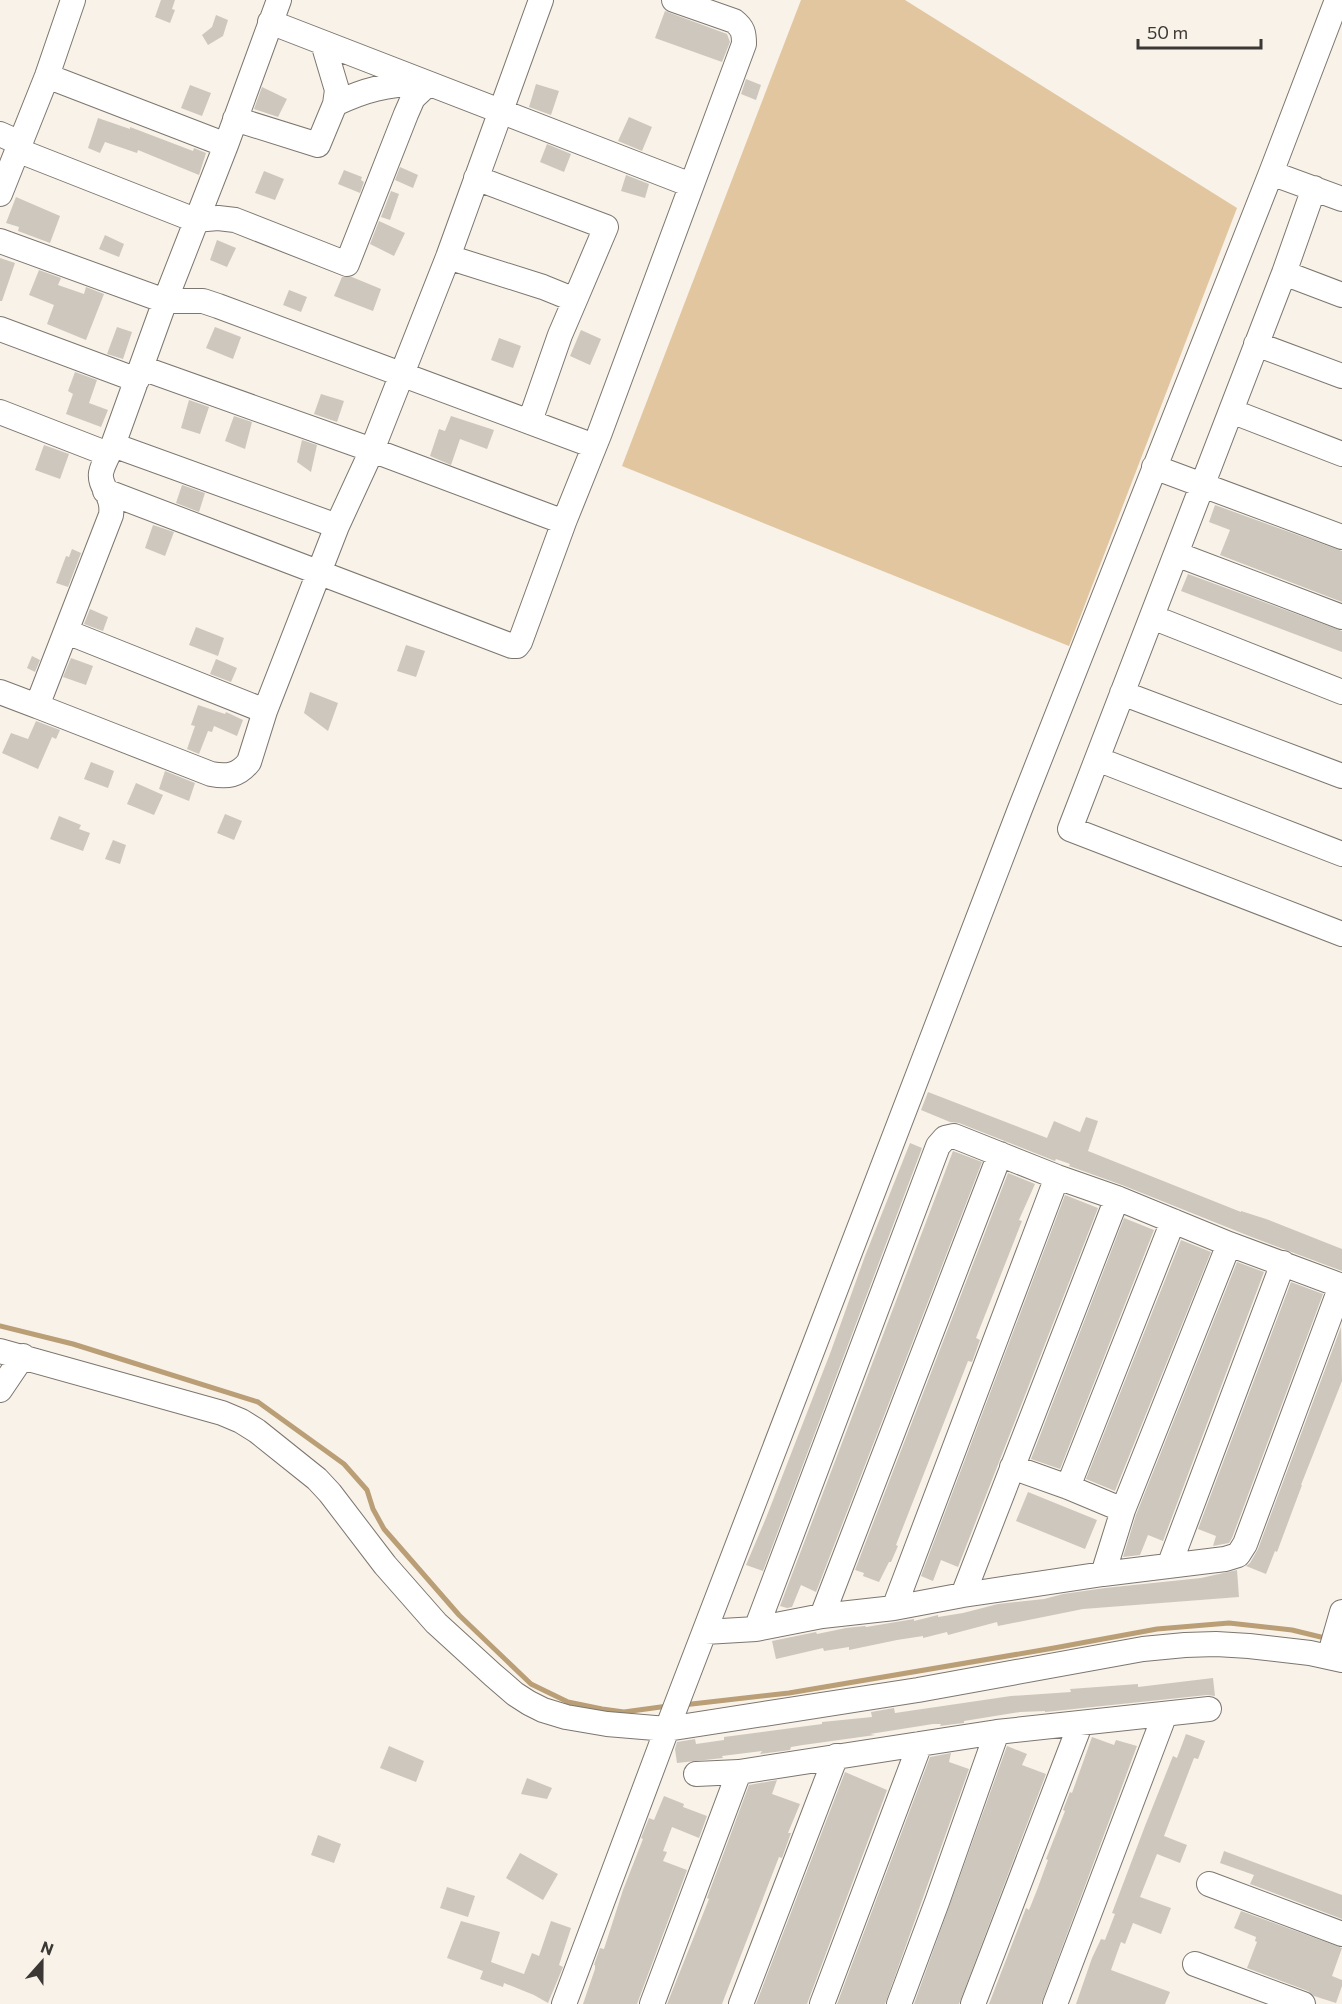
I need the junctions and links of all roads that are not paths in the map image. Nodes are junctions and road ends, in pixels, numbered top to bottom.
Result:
1 (73, 0) edge
2 (279, 0) edge
3 (541, 0) edge
4 (674, 0) edge
5 (1337, 0) edge
6 (270, 22) junction
7 (323, 43) junction
8 (46, 76) junction
9 (428, 84) junction
10 (335, 104) junction
11 (500, 111) junction
12 (235, 119) junction
13 (13, 142) edge
14 (226, 145) junction
15 (1271, 173) junction
16 (476, 178) junction
17 (691, 185) junction
18 (1314, 188) junction
19 (0, 194) edge
20 (1342, 199) edge
21 (195, 220) junction
22 (0, 241) edge
23 (448, 257) junction
24 (1284, 273) junction
25 (1342, 295) edge
26 (165, 300) junction
27 (575, 300) junction
28 (0, 329) edge
29 (1256, 344) junction
30 (401, 373) junction
31 (139, 374) junction
32 (1342, 376) edge
33 (1231, 411) junction
34 (0, 412) edge
35 (530, 421) junction
36 (594, 446) junction
37 (111, 450) junction
38 (372, 450) junction
39 (1342, 454) edge
40 (1157, 460) junction
41 (1205, 478) junction
42 (105, 491) junction
43 (564, 522) junction
44 (337, 526) junction
45 (1342, 537) edge
46 (1176, 554) junction
47 (320, 572) junction
48 (1152, 617) junction
49 (1342, 617) edge
50 (67, 632) junction
51 (0, 692) edge
52 (1342, 692) edge
53 (1122, 693) junction
54 (37, 706) junction
55 (265, 711) junction
56 (1097, 759) junction
57 (1342, 776) edge
58 (1342, 854) edge
59 (1342, 934) edge
60 (1000, 1154) junction
61 (1057, 1177) junction
62 (1117, 1198) junction
63 (1173, 1221) junction
64 (1228, 1244) junction
65 (1282, 1263) junction
66 (1342, 1286) edge
67 (11, 1354) edge
68 (0, 1390) edge
69 (1012, 1467) junction
70 (1068, 1487) junction
71 (1123, 1510) junction
72 (1169, 1566) junction
73 (1103, 1574) junction
74 (963, 1595) junction
75 (894, 1608) junction
76 (1342, 1612) edge
77 (822, 1616) junction
78 (756, 1629) junction
79 (705, 1632) junction
80 (1335, 1659) edge
81 (1209, 1709) dead end
82 (1165, 1714) junction
83 (669, 1725) junction
84 (1080, 1725) junction
85 (997, 1732) junction
86 (920, 1744) junction
87 (836, 1756) junction
88 (739, 1772) junction
89 (696, 1774) dead end
90 (1209, 1884) dead end
91 (1342, 1934) edge
92 (1195, 1964) dead end
93 (564, 2004) edge
94 (652, 2004) edge
95 (741, 2004) edge
96 (822, 2004) edge
97 (899, 2004) edge
98 (974, 2004) edge
99 (1055, 2004) edge
100 (1303, 2004) edge

1 - 8 street
2 - 6 street
3 - 11 street
4 - 17 street
5 - 15 street
6 - 7 street
6 - 12 street
7 - 9 street
7 - 10 street
8 - 13 street
8 - 14 street
9 - 10 street
9 - 11 street
9 - 21 street
10 - 12 street
11 - 16 street
11 - 17 street
12 - 14 street
13 - 19 street
13 - 21 street
14 - 21 street
15 - 18 street
15 - 40 street
16 - 23 street
16 - 27 street
17 - 36 street
18 - 20 street
18 - 24 street
21 - 26 street
22 - 26 street
23 - 27 street
23 - 30 street
24 - 25 street
24 - 29 street
26 - 30 street
26 - 31 street
27 - 35 street
28 - 31 street
29 - 32 street
29 - 33 street
30 - 35 street
30 - 38 street
31 - 37 street
31 - 38 street
33 - 39 street
33 - 41 street
34 - 37 street
35 - 36 street
36 - 43 street
37 - 42 street
37 - 44 street
38 - 43 street
38 - 44 street
40 - 41 street
40 - 79 street
41 - 45 street
41 - 46 street
42 - 47 street
42 - 50 street
43 - 47 street
44 - 47 street
46 - 48 street
46 - 49 street
47 - 55 street
48 - 52 street
48 - 53 street
50 - 54 street
50 - 55 street
51 - 54 street
53 - 56 street
53 - 57 street
54 - 55 street
56 - 58 street
56 - 59 street
60 - 61 street
60 - 77 street
60 - 78 street
61 - 62 street
61 - 75 street
62 - 63 street
62 - 69 street
63 - 64 street
63 - 70 street
64 - 65 street
64 - 71 street
65 - 66 street
65 - 72 street
66 - 72 street
67 - 68 street
67 - 83 street
69 - 70 street
69 - 74 street
70 - 71 street
71 - 73 street
72 - 73 street
73 - 74 street
74 - 75 street
75 - 77 street
76 - 80 street
77 - 78 street
78 - 79 street
79 - 83 street
80 - 83 street
81 - 82 street
82 - 84 street
82 - 99 street
83 - 93 street
84 - 85 street
84 - 98 street
85 - 86 street
85 - 97 street
86 - 87 street
86 - 96 street
87 - 88 street
87 - 95 street
88 - 89 street
88 - 94 street
90 - 91 street
92 - 100 street

